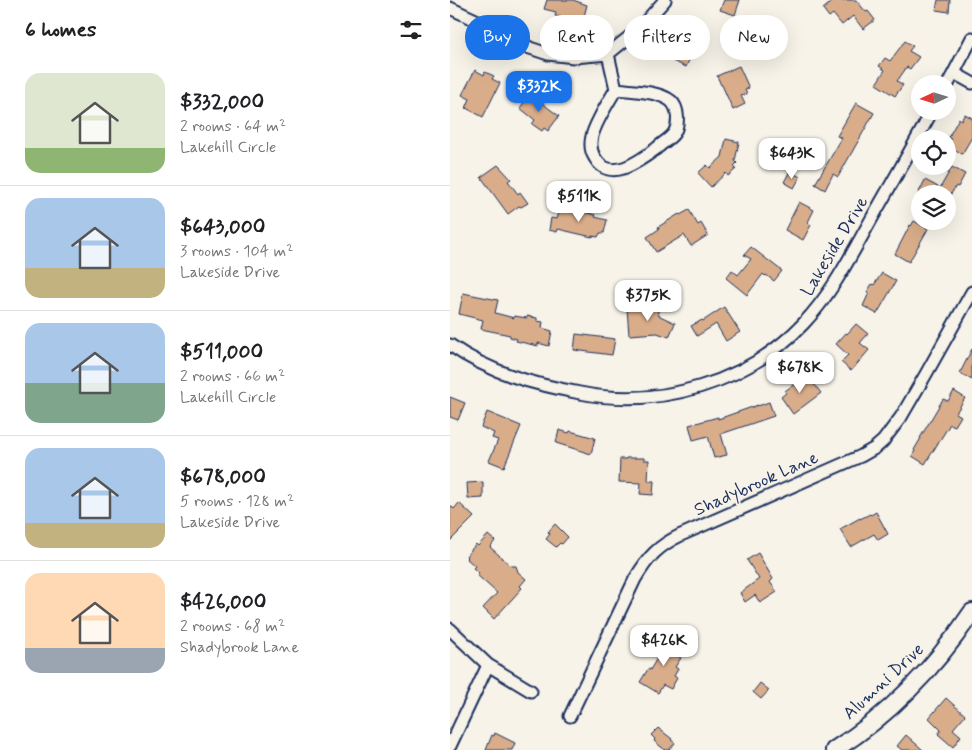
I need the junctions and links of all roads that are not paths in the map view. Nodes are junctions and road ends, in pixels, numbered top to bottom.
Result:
1 (665, 0) edge
2 (450, 8) edge
3 (972, 38) edge
4 (614, 50) edge
5 (540, 51) edge
6 (969, 52) edge
7 (609, 60) edge
8 (954, 73) joint
9 (972, 83) edge
10 (616, 89) junction
11 (927, 120) edge
12 (972, 292) edge
13 (450, 345) edge
14 (972, 612) edge
15 (450, 630) edge
16 (488, 665) junction
17 (531, 690) dead end
18 (570, 716) dead end
19 (450, 746) edge
20 (834, 750) edge

1 - 4 street
2 - 5 street
3 - 6 street
6 - 8 street
7 - 10 street
8 - 9 street
10 - 10 street
11 - 13 street, Lakeside Drive
12 - 18 street, Shadybrook Lane
14 - 20 main road, Alumni Drive
15 - 16 street
16 - 17 street
16 - 19 street

